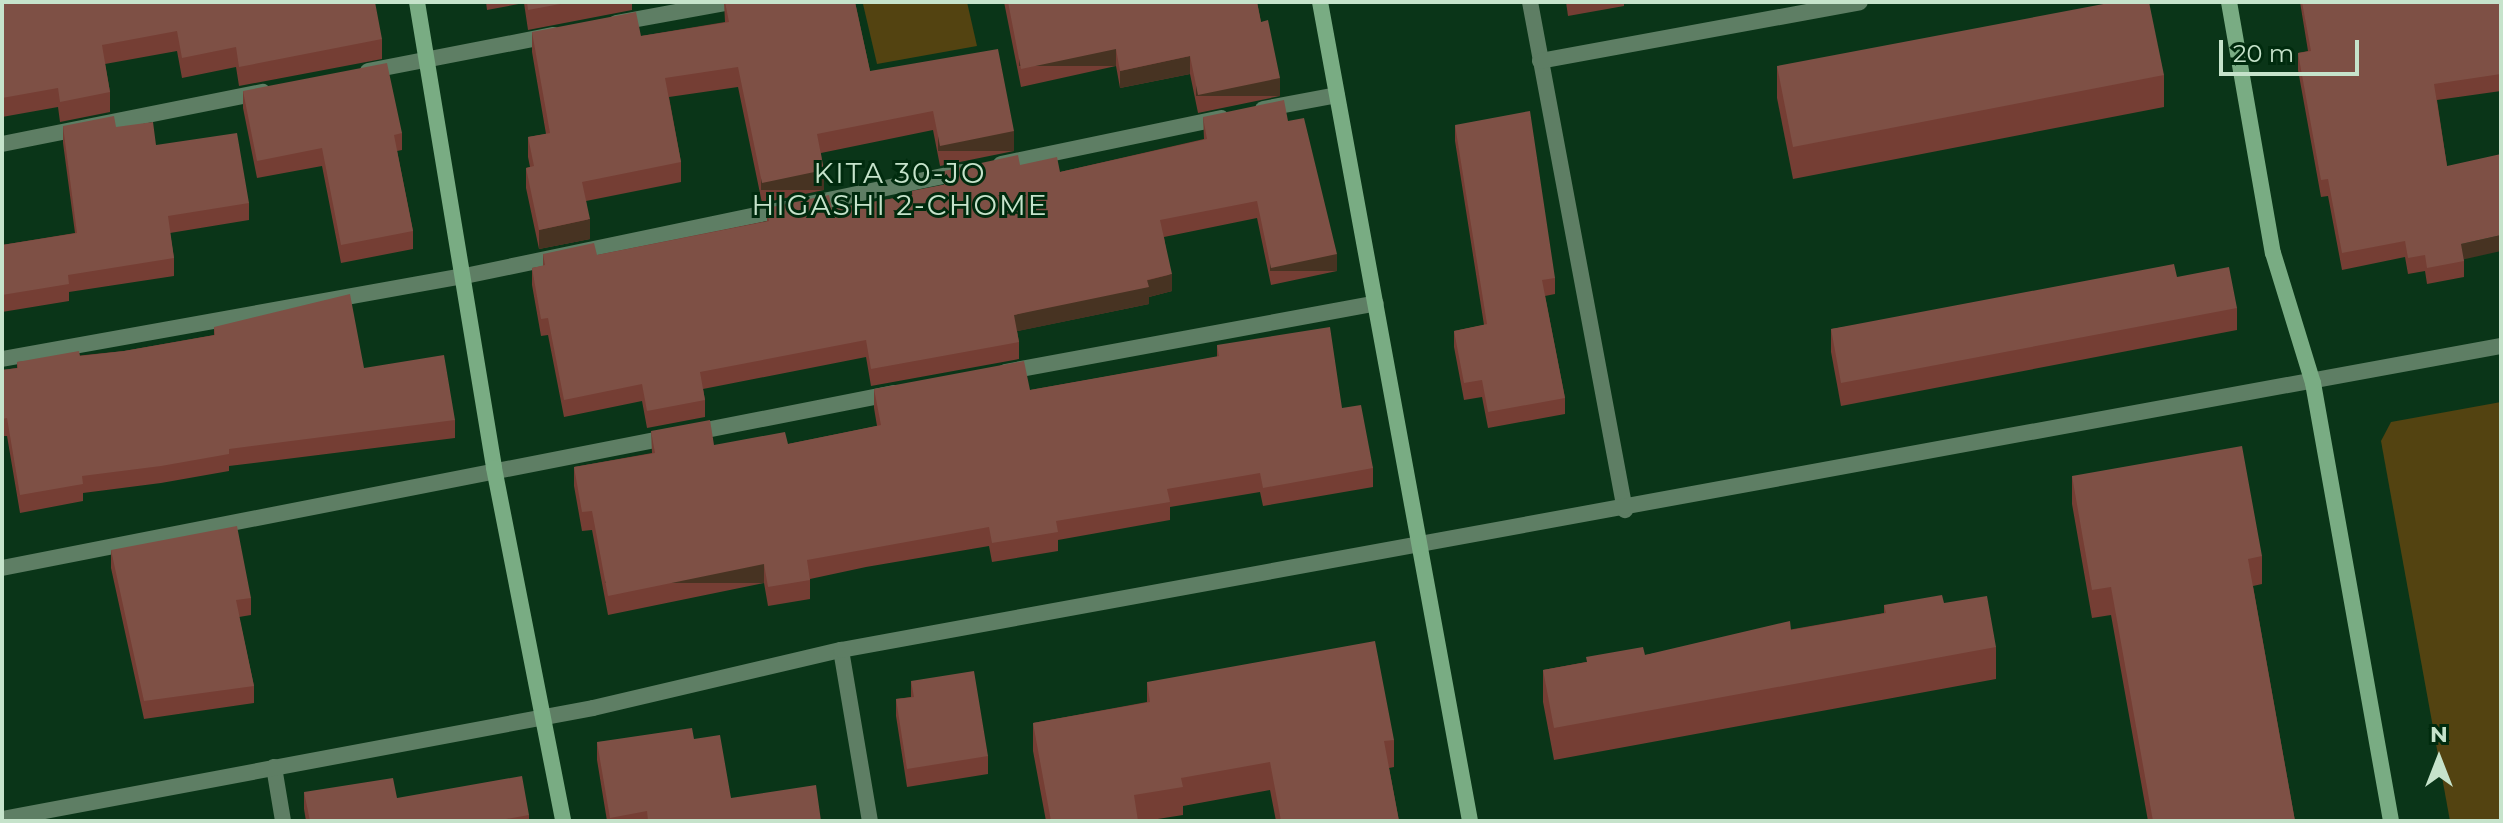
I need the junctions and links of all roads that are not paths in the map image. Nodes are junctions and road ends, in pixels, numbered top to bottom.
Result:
1 (417, 2) edge
2 (730, 2) edge
3 (1320, 2) edge
4 (1530, 2) edge
5 (1860, 2) edge
6 (2229, 2) edge
7 (427, 61) junction
8 (1540, 61) junction
9 (357, 73) edge
10 (280, 88) edge
11 (1337, 95) junction
12 (2, 144) edge
13 (460, 277) junction
14 (1376, 303) junction
15 (2501, 346) edge
16 (2, 359) edge
17 (989, 375) edge
18 (2313, 383) junction
19 (912, 390) edge
20 (494, 468) junction
21 (1625, 510) junction
22 (1420, 548) junction
23 (2, 568) edge
24 (841, 650) junction
25 (544, 716) junction
26 (274, 767) junction
27 (23, 818) edge
28 (2, 819) edge
29 (283, 821) edge
30 (563, 821) edge
31 (870, 821) edge
32 (1470, 821) edge
33 (2391, 821) edge

1 - 7 street
2 - 7 street
3 - 11 street
4 - 8 street
5 - 8 street
6 - 18 street
7 - 9 street
7 - 13 street
8 - 21 street
10 - 12 street
11 - 13 street
11 - 14 street
13 - 16 street
13 - 20 street
14 - 17 street
14 - 22 street
15 - 18 street
18 - 21 street
18 - 33 street
19 - 20 street
20 - 23 street
20 - 25 street
21 - 22 street
22 - 24 street
22 - 32 street
24 - 25 street
24 - 31 street
25 - 26 street
25 - 30 street
26 - 27 street
26 - 29 street
27 - 28 street

